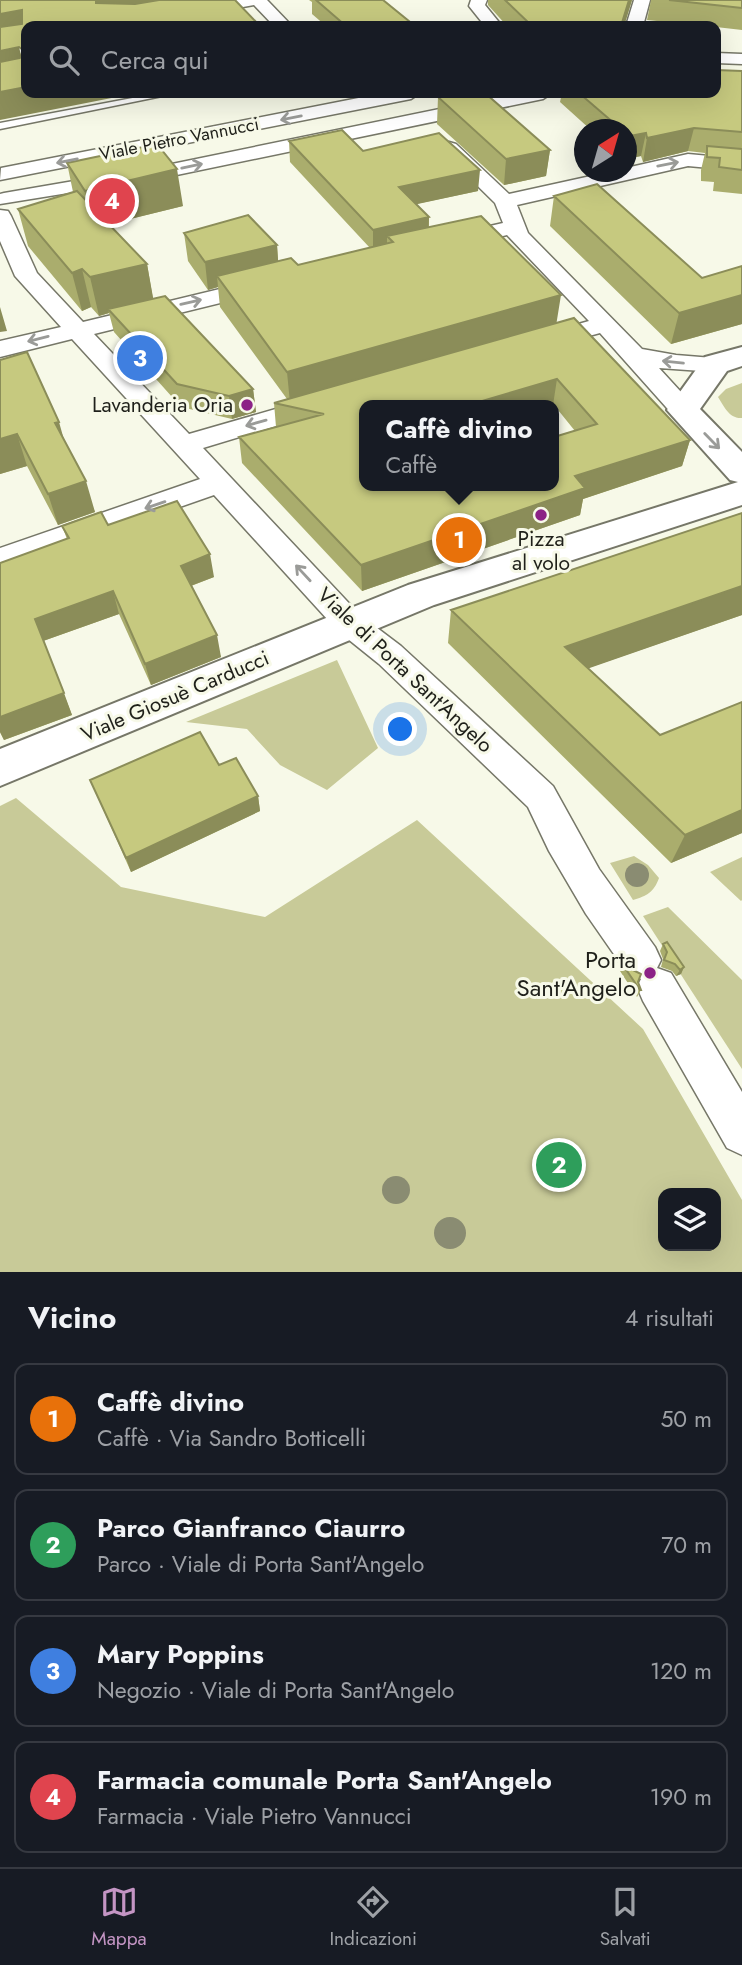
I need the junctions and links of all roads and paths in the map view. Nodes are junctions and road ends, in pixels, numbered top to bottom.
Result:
1 (257, 0) edge
2 (479, 0) edge
3 (642, 0) edge
4 (139, 21) edge
5 (278, 21) edge
6 (490, 21) edge
7 (636, 21) edge
8 (721, 58) edge
9 (742, 59) edge
10 (146, 98) edge
11 (518, 98) edge
12 (352, 99) edge
13 (418, 118) junction
14 (0, 126) edge
15 (742, 165) edge
16 (0, 173) edge
17 (505, 201) junction
18 (1, 206) edge
19 (514, 227) junction
20 (435, 245) edge
21 (0, 265) edge
22 (27, 276) junction
23 (288, 279) edge
24 (605, 324) junction
25 (76, 329) junction
26 (0, 349) edge
27 (516, 349) edge
28 (631, 355) junction
29 (729, 360) edge
30 (346, 397) edge
31 (683, 410) junction
32 (184, 445) junction
33 (742, 472) edge
34 (219, 483) junction
35 (742, 493) edge
36 (0, 559) edge
37 (349, 623) junction
38 (0, 768) edge
39 (739, 1128) edge

1 - 4 street
1 - 5 street
2 - 6 street
3 - 7 street
8 - 9 street
10 - 14 lane
11 - 13 street, Viale Pietro Vannucci
12 -> 16 street, Viale Pietro Vannucci
13 - 17 street
18 -> 13 street, Viale Pietro Vannucci
17 -> 15 street
16 - 18 street, Viale di Porta Sant'Angelo
17 - 19 street
18 - 22 street, Viale di Porta Sant'Angelo
19 - 20 street
19 - 24 street
21 - 22 street, Viale di Porta Sant'Angelo
22 - 25 street, Viale di Porta Sant'Angelo
25 -> 23 street
24 - 27 street
24 - 28 street
25 -> 26 street
25 - 32 street, Viale di Porta Sant'Angelo
29 -> 28 street
28 - 31 street
29 - 31 street
30 -> 32 street
31 -> 33 street
32 - 34 street, Viale di Porta Sant'Angelo
34 -> 36 street
37 -> 34 street, Viale di Porta Sant'Angelo
35 - 37 street, Viale Giosuè Carducci
37 - 38 street, Viale Giosuè Carducci
37 - 39 street, Viale di Porta Sant'Angelo

